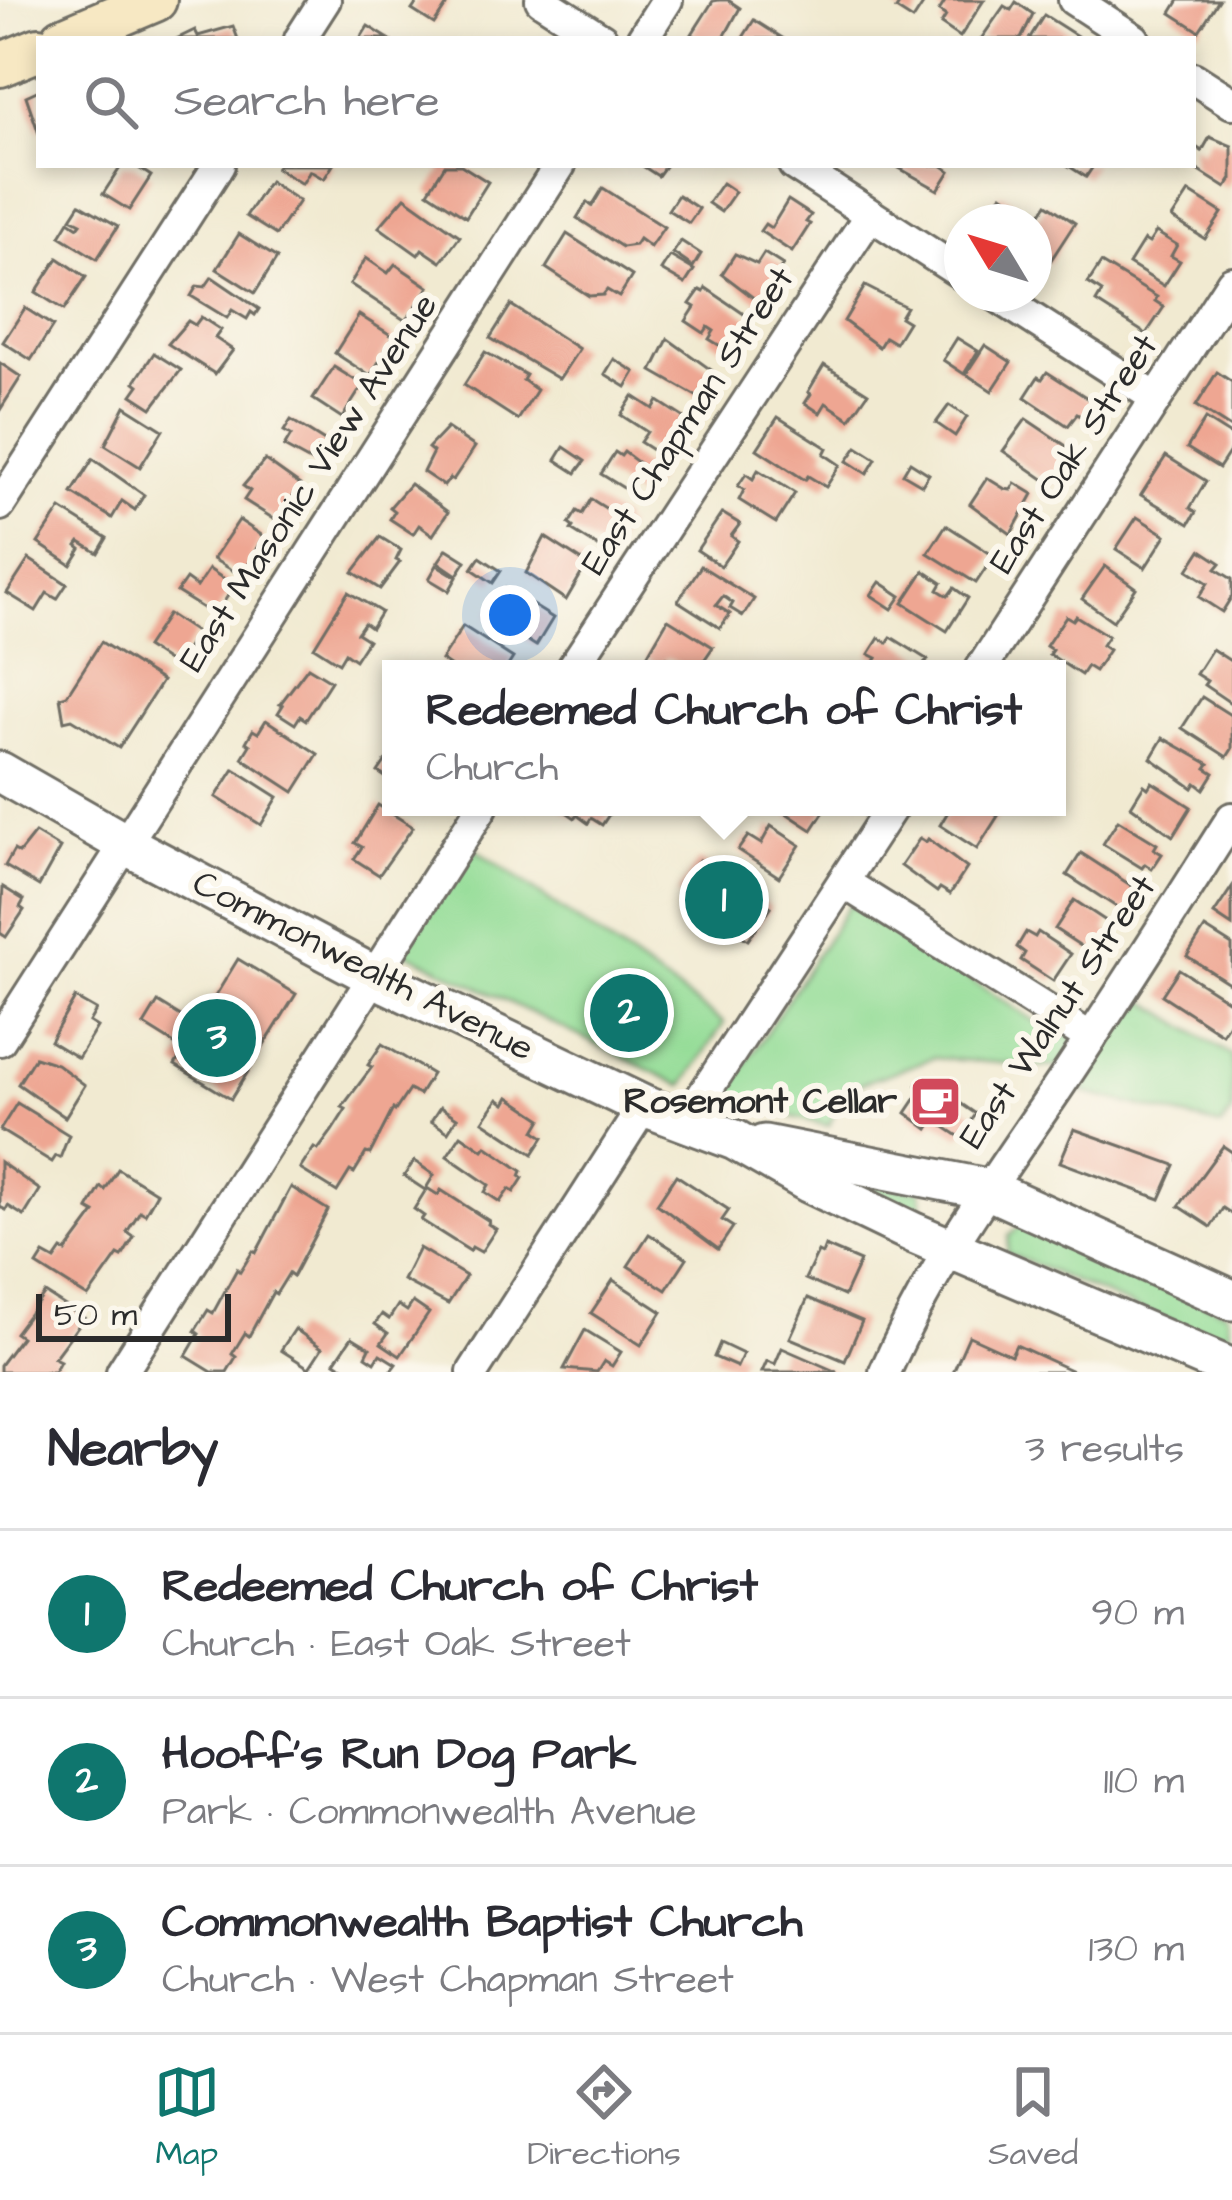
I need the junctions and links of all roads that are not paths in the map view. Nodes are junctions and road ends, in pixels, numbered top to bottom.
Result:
1 (155, 0) edge
2 (325, 0) edge
3 (541, 0) edge
4 (667, 0) edge
5 (1073, 0) edge
6 (70, 36) edge
7 (302, 36) edge
8 (597, 36) edge
9 (643, 36) edge
10 (1129, 36) edge
11 (36, 50) edge
12 (0, 65) edge
13 (1196, 79) edge
14 (1232, 103) edge
15 (217, 168) edge
16 (558, 168) edge
17 (799, 168) edge
18 (870, 215) junction
19 (944, 262) edge
20 (1232, 282) edge
21 (1022, 312) edge
22 (1156, 398) junction
23 (0, 505) edge
24 (578, 660) edge
25 (987, 660) edge
26 (0, 772) edge
27 (476, 816) edge
28 (886, 816) edge
29 (1232, 818) edge
30 (123, 843) junction
31 (843, 882) junction
32 (372, 976) junction
33 (1091, 1038) junction
34 (0, 1040) edge
35 (644, 1106) junction
36 (686, 1120) junction
37 (735, 1140) junction
38 (986, 1189) junction
39 (948, 1247) junction
40 (1232, 1300) edge
41 (1232, 1369) edge
42 (122, 1372) edge
43 (473, 1372) edge
44 (885, 1372) edge

1 - 6 main road
2 - 7 street
3 - 8 street
4 - 9 street
5 - 10 street
11 - 12 main road
13 - 14 street
15 - 23 street
16 - 30 street, East Masonic View Avenue
17 - 18 street
18 - 19 street
18 - 24 street, East Chapman Street
20 - 22 street, East Oak Street
21 - 22 street
22 - 25 street, East Oak Street
26 - 30 street, Commonwealth Avenue
27 - 32 street
28 - 31 street
29 - 33 street, East Walnut Street
30 - 32 street, Commonwealth Avenue
30 - 34 street, East Masonic View Avenue
31 - 33 street
31 - 36 street
32 - 35 street, Commonwealth Avenue
32 - 42 street
33 - 38 street, East Walnut Street
35 - 36 street, Commonwealth Avenue
35 - 43 street
36 - 37 street, Commonwealth Avenue
37 - 38 street, Commonwealth Avenue
37 - 39 street, Commonwealth Avenue
38 - 39 street, East Walnut Street
38 - 40 street, Commonwealth Avenue
39 - 41 street, Commonwealth Avenue
39 - 44 street, East Walnut Street

